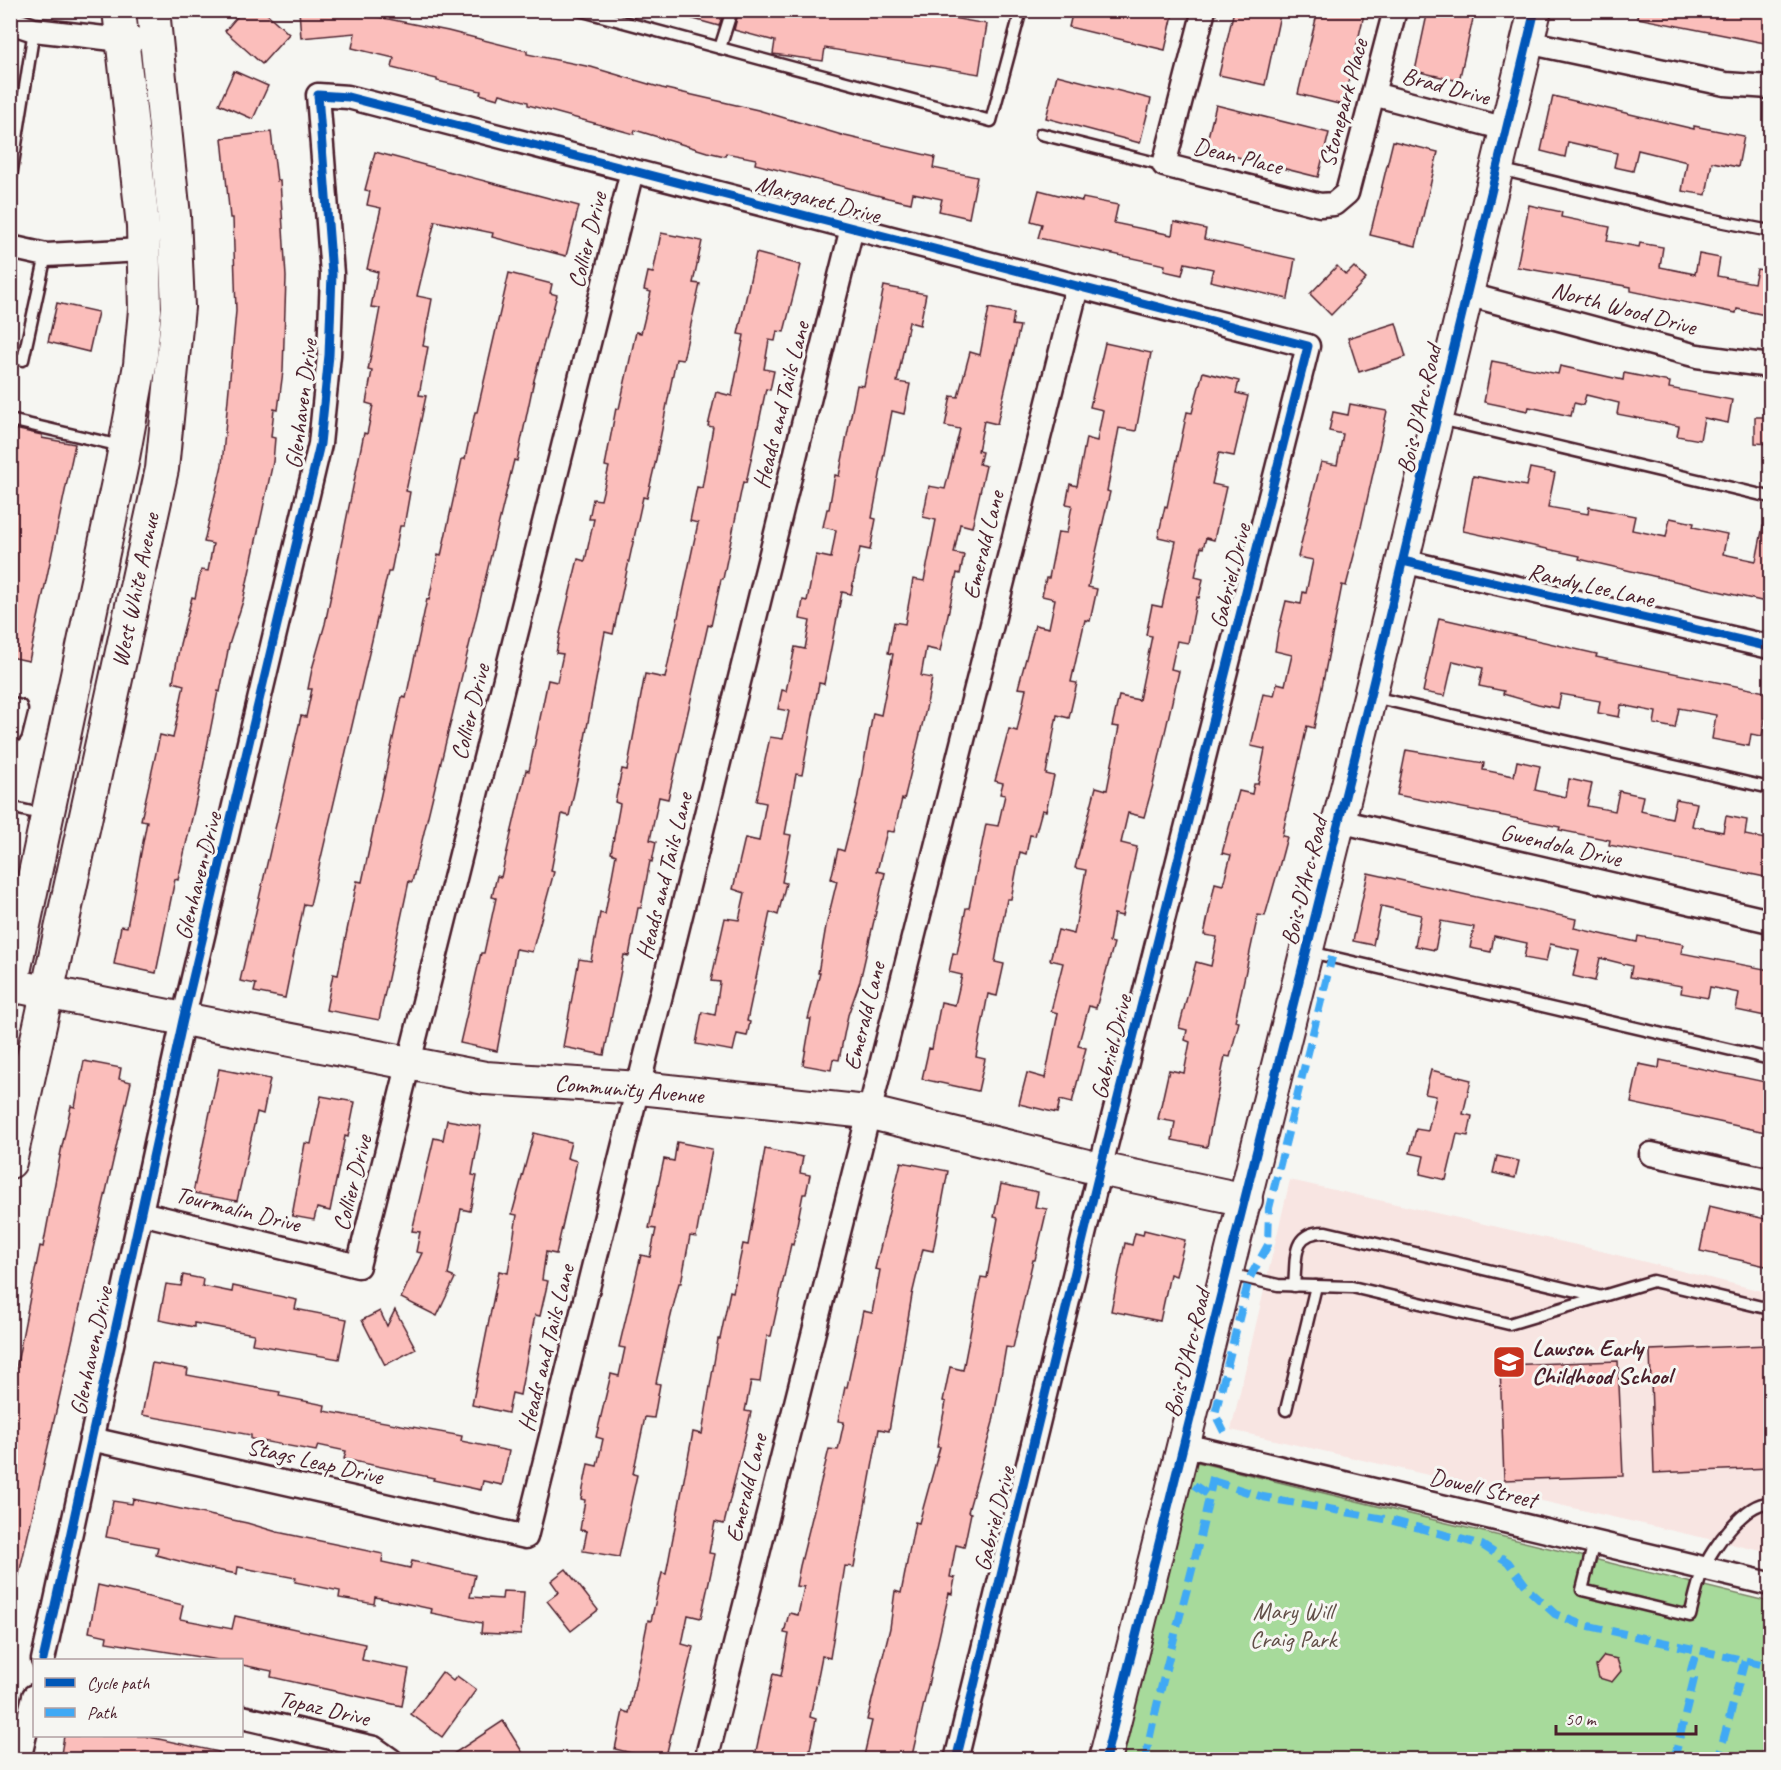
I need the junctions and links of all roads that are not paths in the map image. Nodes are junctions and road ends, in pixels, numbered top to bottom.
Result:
1 (579, 10) edge
2 (732, 10) edge
3 (1021, 10) edge
4 (1204, 10) edge
5 (1395, 10) edge
6 (1535, 10) edge
7 (10, 22) edge
8 (155, 24) edge
9 (121, 26) edge
10 (34, 30) junction
11 (1527, 42) junction
12 (720, 48) junction
13 (1770, 87) edge
14 (1373, 94) junction
15 (318, 95) joint
16 (1506, 129) junction
17 (14, 133) edge
18 (1041, 134) dead end
19 (1164, 165) junction
20 (1496, 168) junction
21 (632, 171) junction
22 (10, 183) edge
23 (1334, 204) joint
24 (852, 228) junction
25 (1770, 231) edge
26 (10, 247) edge
27 (143, 250) junction
28 (46, 255) junction
29 (1077, 287) junction
30 (1466, 294) junction
31 (1308, 346) joint
32 (10, 357) edge
33 (1770, 366) edge
34 (1437, 418) junction
35 (10, 420) edge
36 (125, 447) junction
37 (1770, 497) edge
38 (1403, 561) junction
39 (1770, 647) edge
40 (1370, 696) junction
41 (10, 703) edge
42 (10, 741) edge
43 (1770, 788) edge
44 (10, 807) edge
45 (48, 816) junction
46 (1339, 821) junction
47 (1770, 921) edge
48 (1307, 951) junction
49 (11, 987) edge
50 (48, 994) junction
51 (183, 1020) junction
52 (1770, 1059) edge
53 (410, 1063) junction
54 (640, 1088) junction
55 (867, 1112) junction
56 (1652, 1154) dead end
57 (10, 1162) edge
58 (1100, 1169) junction
59 (1770, 1180) edge
60 (1246, 1200) junction
61 (141, 1213) junction
62 (358, 1266) joint
63 (1227, 1274) junction
64 (1294, 1286) junction
65 (1316, 1286) junction
66 (1600, 1297) junction
67 (1770, 1309) edge
68 (1286, 1410) dead end
69 (91, 1439) junction
70 (1184, 1445) junction
71 (1770, 1503) edge
72 (526, 1537) joint
73 (1594, 1542) junction
74 (1703, 1568) junction
75 (1770, 1584) edge
76 (43, 1659) edge
77 (33, 1700) edge
78 (243, 1717) edge
79 (19, 1760) edge
80 (391, 1760) edge
81 (706, 1760) edge
82 (956, 1760) edge
83 (1105, 1760) edge

1 - 12 lane
2 - 12 lane
3 - 12 lane
4 - 19 street
5 - 14 street, Stonepark Place
6 - 11 street, Bois D'Arc Road
7 - 10 street
8 - 9 street
8 - 50 street, West White Avenue
9 - 10 street
9 - 27 street, West White Avenue
10 - 17 lane
11 - 13 street
11 - 16 street, Bois D'Arc Road
14 - 16 street, Brad Drive
14 - 23 street, Stonepark Place
15 - 21 street, Margaret Drive
15 - 51 street, Glenhaven Drive
16 - 20 street, Bois D'Arc Road
17 - 22 lane
18 - 19 lane
19 - 23 street, Dean Place
20 - 25 lane
20 - 30 street, Bois D'Arc Road
21 - 24 street, Margaret Drive
21 - 53 street, Collier Drive
24 - 29 street, Margaret Drive
24 - 54 street, Heads and Tails Lane
26 - 28 street
27 - 28 street
27 - 36 street, West White Avenue
28 - 32 lane
29 - 31 street, Margaret Drive
29 - 55 street, Emerald Lane
30 - 33 street, North Wood Drive
30 - 34 street, Bois D'Arc Road
31 - 58 street, Gabriel Drive
34 - 37 lane
34 - 38 street, Bois D'Arc Road
35 - 36 lane
36 - 45 street, West White Avenue
38 - 39 street, Randy Lee Lane
38 - 40 street, Bois D'Arc Road
40 - 43 lane
40 - 46 street, Bois D'Arc Road
41 - 42 lane
44 - 45 lane
45 - 49 street, West White Avenue
46 - 47 street, Gwendola Drive
46 - 48 street, Bois D'Arc Road
48 - 52 lane
48 - 60 street, Bois D'Arc Road
49 - 50 street, Community Avenue
50 - 51 street, Community Avenue
50 - 57 street, West White Avenue
51 - 53 street, Community Avenue
51 - 61 street, Glenhaven Drive
53 - 54 street, Community Avenue
53 - 62 street, Collier Drive
54 - 55 street, Community Avenue
54 - 72 street, Heads and Tails Lane
55 - 58 street, Community Avenue
55 - 81 street, Emerald Lane
56 - 59 street
58 - 60 street, Community Avenue
58 - 82 street, Gabriel Drive
60 - 63 street, Bois D'Arc Road
61 - 62 street, Tourmalin Drive
61 - 69 street, Glenhaven Drive
63 - 64 lane
63 - 70 street, Bois D'Arc Road
64 - 65 lane
64 - 66 lane
65 - 66 lane
65 - 68 lane
66 - 67 lane
69 - 72 street, Stags Leap Drive
69 - 76 street, Glenhaven Drive
70 - 73 street, Dowell Street
70 - 83 street, Bois D'Arc Road
71 - 74 lane
73 - 74 street, Dowell Street
73 - 74 lane
74 - 75 street, Dowell Street
77 - 79 street
78 - 80 street, Topaz Drive

